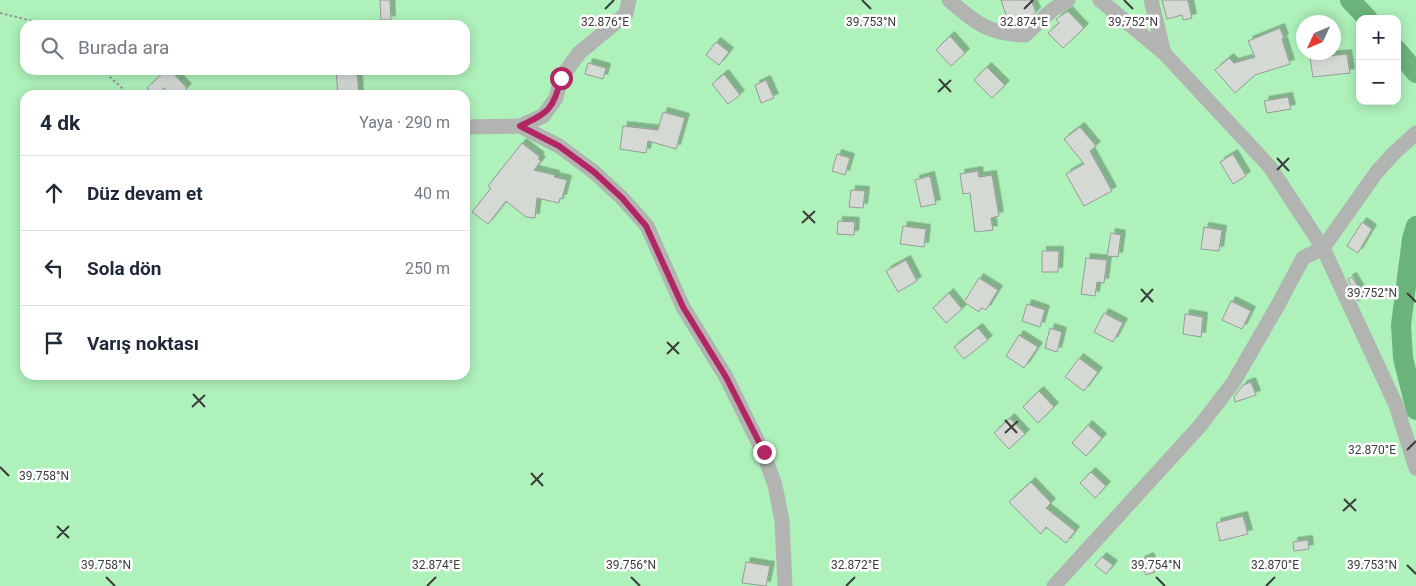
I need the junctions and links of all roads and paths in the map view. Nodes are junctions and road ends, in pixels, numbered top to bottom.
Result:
1 (629, 0) edge
2 (949, 0) edge
3 (1068, 0) edge
4 (1100, 0) edge
5 (1151, 0) edge
6 (0, 13) edge
7 (29, 20) edge
8 (1164, 52) junction
9 (108, 75) edge
10 (124, 90) edge
11 (520, 126) junction
12 (470, 127) edge
13 (1416, 133) edge
14 (1323, 248) junction
15 (1416, 468) edge
16 (785, 586) edge
17 (1054, 586) edge

1 - 11 street
2 - 3 street
4 - 8 street
5 - 8 street
6 - 7 path
8 - 14 street
9 - 10 path
11 - 12 street
11 - 16 street
13 - 14 street
14 - 15 street
14 - 17 street

